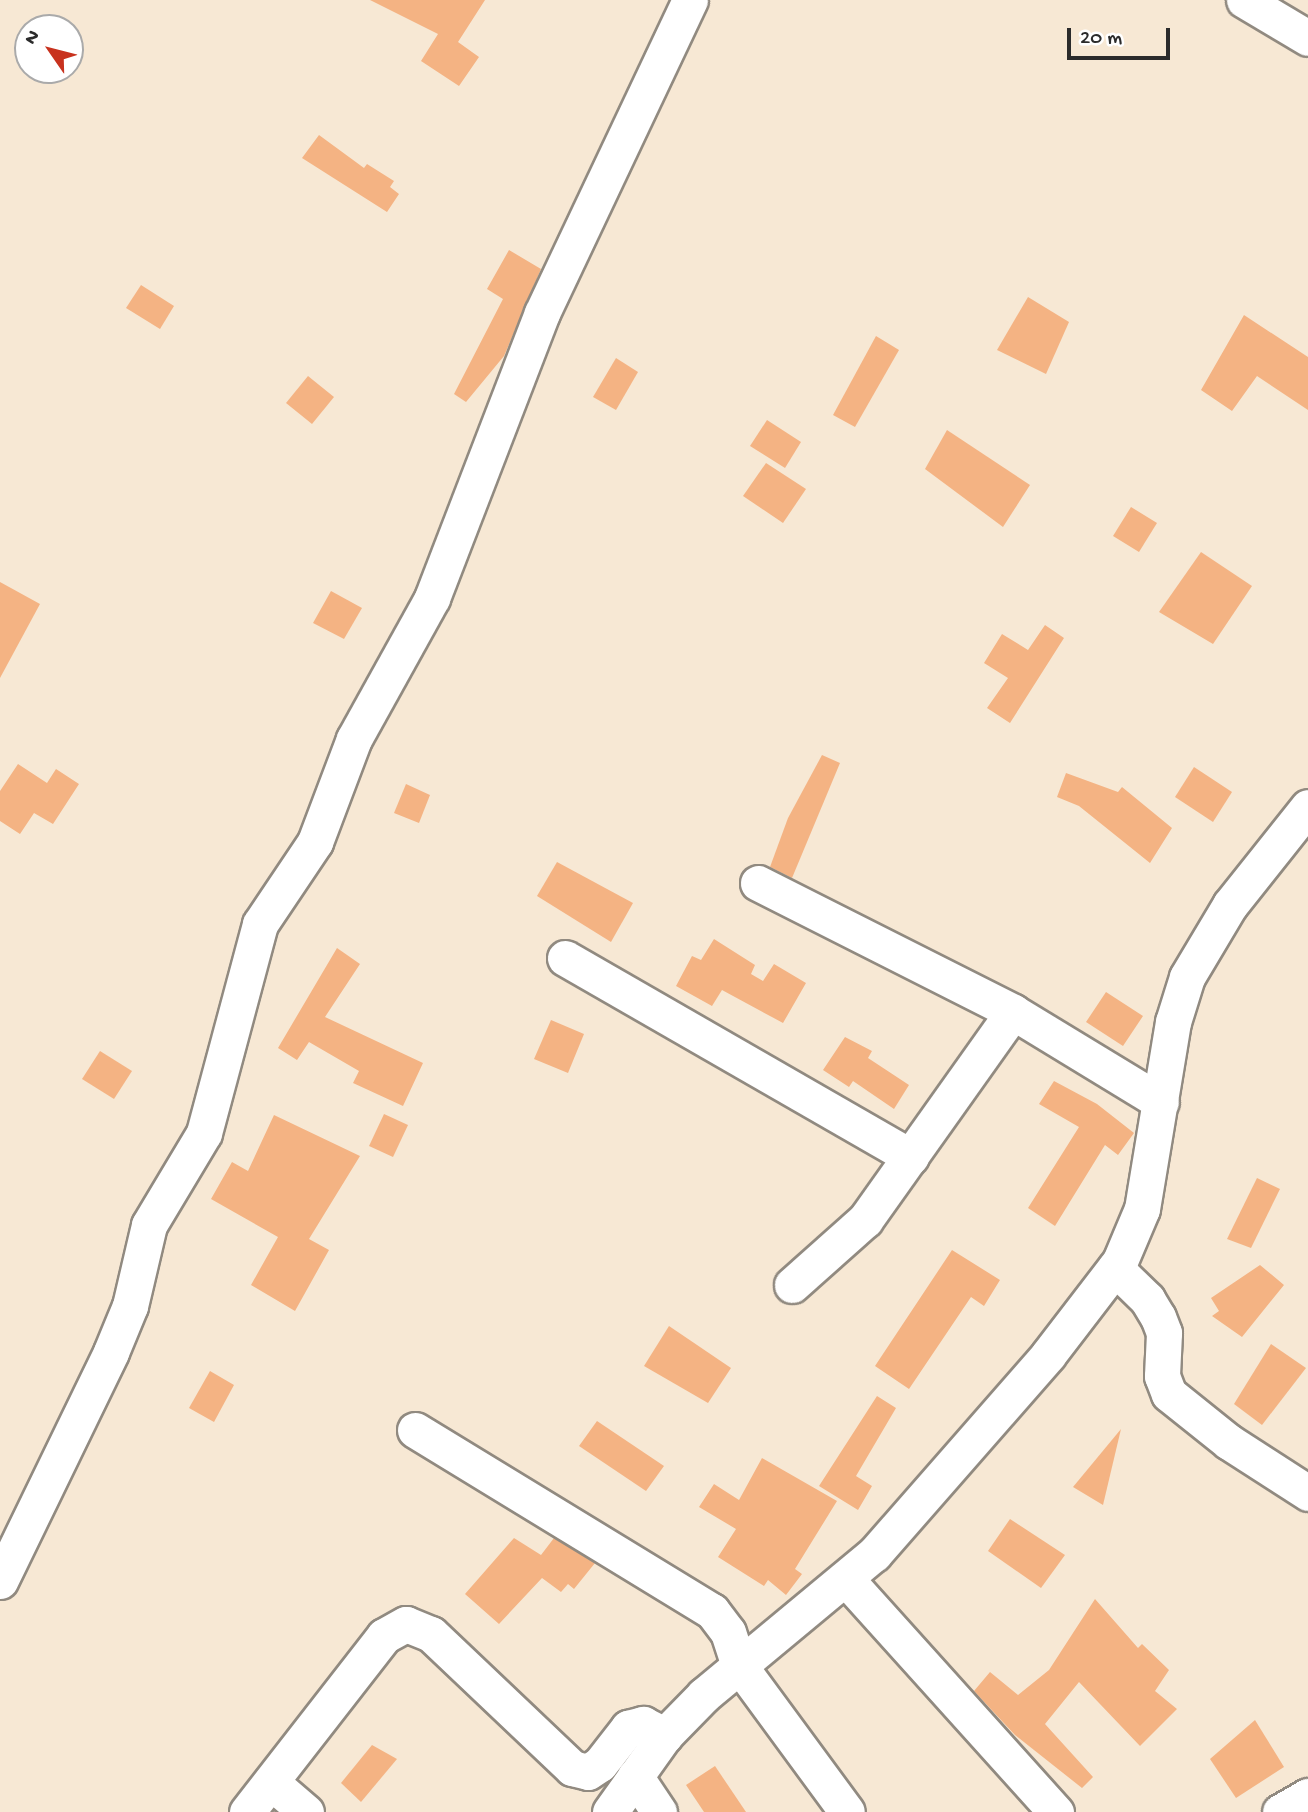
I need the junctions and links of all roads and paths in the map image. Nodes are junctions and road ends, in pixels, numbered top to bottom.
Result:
1 (690, 0) edge
2 (1244, 0) edge
3 (1308, 38) edge
4 (1308, 807) edge
5 (758, 883) dead end
6 (565, 958) dead end
7 (1013, 1012) junction
8 (1161, 1102) junction
9 (911, 1157) junction
10 (1115, 1268) junction
11 (792, 1285) dead end
12 (415, 1430) dead end
13 (1308, 1493) edge
14 (846, 1579) junction
15 (0, 1581) edge
16 (739, 1665) junction
17 (665, 1735) junction
18 (635, 1776) junction
19 (271, 1782) junction
20 (1308, 1796) edge
21 (247, 1812) edge
22 (306, 1812) edge
23 (610, 1812) edge
24 (659, 1812) edge
25 (847, 1812) edge
26 (1056, 1812) edge
27 (1280, 1812) edge

1 - 15 street
2 - 3 street
4 - 8 street
5 - 7 street
6 - 9 street
7 - 8 street
7 - 9 street
8 - 10 street
9 - 11 street
10 - 13 street
10 - 14 street
12 - 16 street
14 - 16 street
14 - 26 street
16 - 17 street
16 - 25 street
17 - 18 street
17 - 19 street
18 - 23 street
18 - 24 street
19 - 21 street
19 - 22 street
20 - 27 street

